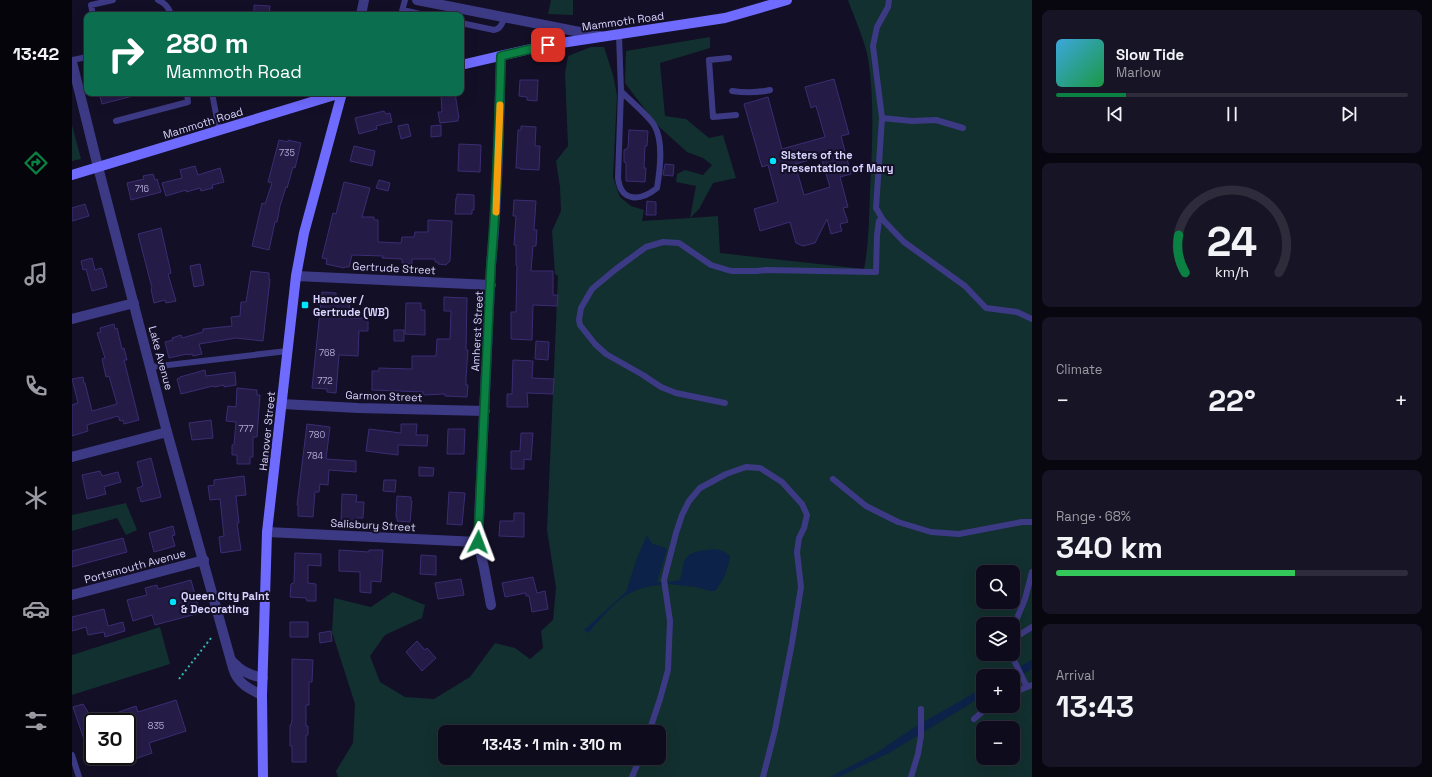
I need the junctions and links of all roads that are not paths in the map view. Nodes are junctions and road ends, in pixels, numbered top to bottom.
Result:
1 (113, 0) edge
2 (158, 0) edge
3 (364, 0) edge
4 (404, 0) edge
5 (417, 0) edge
6 (787, 0) edge
7 (889, 0) edge
8 (436, 2) edge
9 (92, 12) edge
10 (170, 12) edge
11 (362, 12) edge
12 (402, 12) edge
13 (505, 17) junction
14 (464, 25) edge
15 (619, 35) junction
16 (600, 36) junction
17 (501, 56) junction
18 (84, 58) edge
19 (729, 58) dead end
20 (72, 61) edge
21 (464, 64) edge
22 (770, 90) dead end
23 (621, 91) junction
24 (732, 91) dead end
25 (187, 96) edge
26 (213, 96) edge
27 (331, 96) edge
28 (340, 96) edge
29 (736, 115) dead end
30 (882, 118) junction
31 (116, 122) dead end
32 (963, 128) dead end
33 (220, 130) junction
34 (98, 167) junction
35 (72, 175) edge
36 (882, 220) junction
37 (296, 276) junction
38 (491, 285) junction
39 (134, 303) junction
40 (72, 319) edge
41 (1032, 319) edge
42 (287, 352) junction
43 (150, 367) junction
44 (725, 403) dead end
45 (282, 404) junction
46 (485, 411) junction
47 (168, 432) junction
48 (72, 457) edge
49 (832, 479) dead end
50 (1032, 522) edge
51 (267, 532) junction
52 (478, 542) junction
53 (204, 560) junction
54 (1032, 572) edge
55 (72, 595) edge
56 (491, 605) dead end
57 (1017, 617) edge
58 (1032, 627) edge
59 (1020, 635) edge
60 (231, 659) junction
61 (1014, 661) edge
62 (263, 678) junction
63 (1029, 686) edge
64 (262, 695) junction
65 (922, 709) dead end
66 (980, 713) edge
67 (974, 718) dead end
68 (651, 725) edge
69 (72, 755) edge
70 (637, 765) edge
71 (79, 777) edge
72 (263, 777) edge
73 (632, 777) edge
74 (763, 777) edge
75 (911, 777) edge

1 - 9 lane
2 - 10 lane
3 - 11 street
4 - 12 lane
5 - 8 street
6 - 15 main road, Mammoth Road
7 - 30 lane
8 - 13 street
13 - 14 lane
13 - 16 street
15 - 16 main road, Mammoth Road
15 - 23 lane
16 - 17 main road, Mammoth Road
17 - 21 main road, Mammoth Road
17 - 38 street, Amherst Street
18 - 20 lane
19 - 29 lane
20 - 34 street, Lake Avenue
22 - 24 lane
23 - 23 lane
25 - 31 lane
26 - 33 lane
27 - 33 main road, Mammoth Road
28 - 37 main road, Hanover Street
30 - 32 lane
30 - 36 lane
33 - 34 main road, Mammoth Road
34 - 35 main road, Mammoth Road
34 - 39 street, Lake Avenue
36 - 41 lane
36 - 44 lane
37 - 38 street, Gertrude Street
37 - 42 main road, Hanover Street
38 - 46 street, Amherst Street
39 - 40 street
39 - 43 street, Lake Avenue
42 - 43 lane
42 - 45 main road, Hanover Street
43 - 47 street, Lake Avenue
45 - 46 street, Garmon Street
45 - 51 main road, Hanover Street
46 - 52 street, Amherst Street
47 - 48 street
47 - 53 street, Lake Avenue
49 - 50 lane
51 - 52 street, Salisbury Street
51 - 62 main road, Hanover Street
52 - 56 street, Amherst Street
53 - 55 street, Portsmouth Avenue
53 - 60 street, Lake Avenue
54 - 57 lane
58 - 59 lane
60 - 62 street
60 - 64 street, Lake Avenue
61 - 63 lane
62 - 64 main road, Hanover Street
64 - 72 main road, Hanover Street
65 - 75 lane
66 - 67 lane
68 - 74 lane
69 - 71 lane
70 - 73 lane

